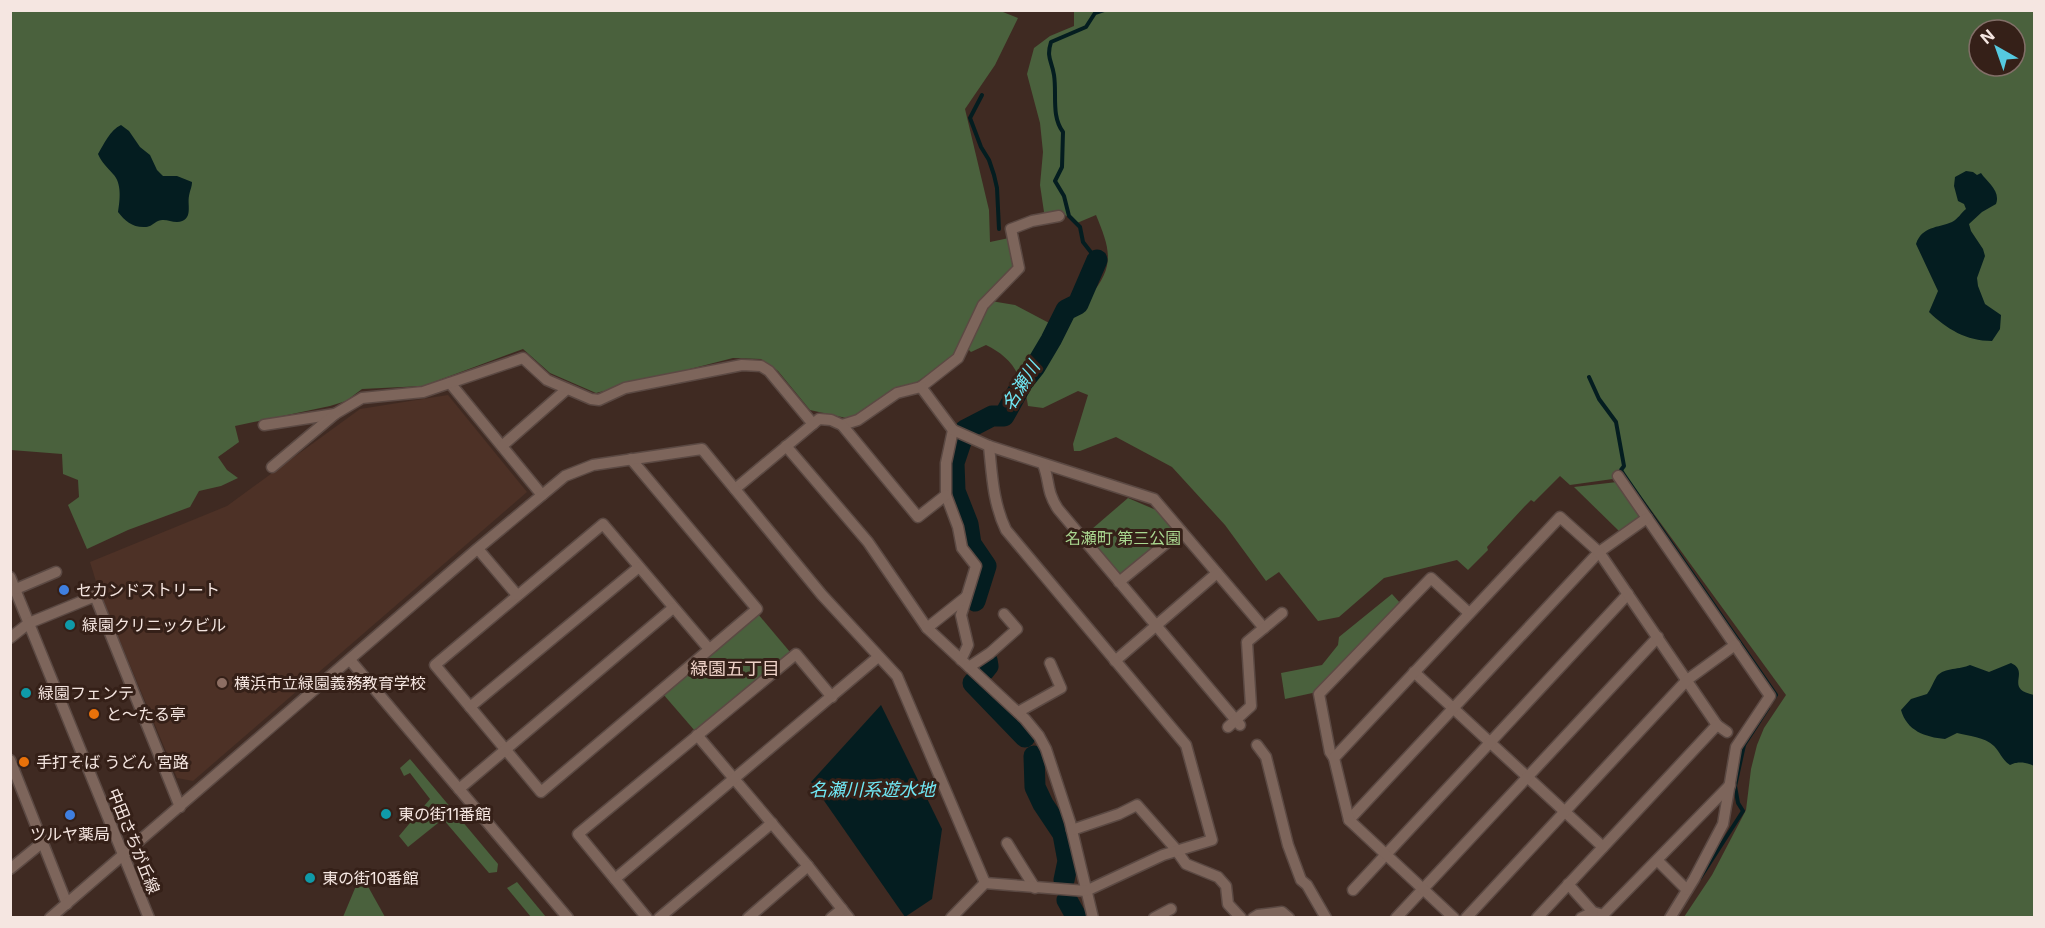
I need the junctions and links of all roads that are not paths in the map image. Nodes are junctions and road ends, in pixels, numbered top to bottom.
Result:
1 (1059, 216) dead end
2 (450, 383) junction
3 (921, 387) junction
4 (567, 389) junction
5 (335, 414) junction
6 (813, 424) junction
7 (842, 425) junction
8 (264, 426) dead end
9 (953, 430) junction
10 (502, 446) junction
11 (786, 446) junction
12 (989, 446) junction
13 (631, 459) junction
14 (1043, 464) junction
15 (272, 467) dead end
16 (1618, 476) dead end
17 (735, 489) junction
18 (542, 495) junction
19 (946, 495) junction
20 (1647, 518) junction
21 (1182, 531) junction
22 (478, 549) junction
23 (1599, 552) junction
24 (639, 567) junction
25 (56, 572) dead end
26 (1217, 573) junction
27 (10, 577) edge
28 (1119, 582) junction
29 (16, 589) junction
30 (1628, 594) junction
31 (518, 596) junction
32 (966, 597) junction
33 (673, 608) junction
34 (1282, 613) dead end
35 (1469, 613) junction
36 (1004, 614) dead end
37 (28, 623) junction
38 (1156, 626) junction
39 (927, 628) junction
40 (1264, 628) junction
41 (1658, 637) junction
42 (10, 638) edge
43 (1735, 645) junction
44 (709, 649) junction
45 (878, 657) junction
46 (350, 660) junction
47 (1115, 661) junction
48 (965, 663) junction
49 (1050, 663) dead end
50 (1414, 672) junction
51 (1687, 680) junction
52 (832, 697) junction
53 (470, 707) junction
54 (1453, 707) junction
55 (1018, 712) junction
56 (1717, 725) junction
57 (697, 735) junction
58 (1734, 738) junction
59 (1490, 742) junction
60 (1257, 745) dead end
61 (505, 750) junction
62 (1334, 758) junction
63 (10, 760) edge
64 (1527, 776) junction
65 (735, 779) junction
66 (20, 784) junction
67 (1730, 785) junction
68 (459, 789) junction
69 (10, 792) edge
70 (180, 807) junction
71 (1564, 810) junction
72 (1349, 820) junction
73 (772, 823) junction
74 (1072, 830) junction
75 (43, 842) junction
76 (1007, 843) dead end
77 (1603, 847) junction
78 (1177, 851) junction
79 (1386, 854) junction
80 (124, 855) junction
81 (1658, 861) junction
82 (808, 866) junction
83 (10, 869) edge
84 (615, 879) junction
85 (985, 884) junction
86 (1568, 884) junction
87 (1035, 888) junction
88 (1423, 888) junction
89 (1353, 890) dead end
90 (1687, 890) junction
91 (1086, 891) junction
92 (67, 904) junction
93 (1171, 909) dead end
94 (1593, 912) junction
95 (845, 913) edge
96 (1327, 915) edge
97 (1241, 917) edge
98 (50, 918) edge
99 (149, 918) edge
100 (568, 918) edge
101 (646, 918) edge
102 (659, 918) edge
103 (748, 918) edge
104 (831, 918) edge
105 (951, 918) edge
106 (1093, 918) edge
107 (1154, 918) edge
108 (1253, 918) edge
109 (1289, 918) edge
110 (1396, 918) edge
111 (1454, 918) edge
112 (1466, 918) edge
113 (1537, 918) edge
114 (1581, 918) edge
115 (1670, 918) edge

1 - 3 street
2 - 4 street
2 - 5 street
2 - 10 street
3 - 7 street
3 - 9 street
4 - 6 street
4 - 10 street
5 - 8 street
5 - 15 street
6 - 7 street
6 - 11 street
7 - 19 street
9 - 12 street
9 - 19 street
10 - 18 street
11 - 17 street
11 - 39 street
12 - 14 street
12 - 47 street
13 - 17 street
13 - 18 street
13 - 44 street
14 - 21 street
14 - 28 street
16 - 20 street
17 - 45 street
18 - 22 street
19 - 32 street
20 - 23 street
20 - 43 street
21 - 26 street
21 - 28 street
22 - 31 street
22 - 46 street
23 - 30 street
23 - 35 street
23 - 54 street
24 - 31 street
24 - 33 street
24 - 53 street
25 - 29 street
26 - 38 street
26 - 40 street
27 - 29 street, 中田さちが丘線
28 - 38 street
29 - 37 street, 中田さちが丘線
30 - 41 street
30 - 59 street
31 - 53 street
32 - 39 street
32 - 48 street
33 - 44 street
33 - 61 street
34 - 40 street
35 - 50 street
35 - 62 street
36 - 48 street
37 - 42 street
37 - 70 street
37 - 80 street, 中田さちが丘線
38 - 40 street
38 - 47 street
39 - 48 street
41 - 51 street
41 - 64 street
43 - 51 street
43 - 58 street
44 - 61 street
45 - 52 street
45 - 85 street
46 - 68 street
46 - 70 street
47 - 78 street
48 - 55 street
49 - 55 street
50 - 54 street
50 - 62 street
51 - 56 street
51 - 71 street
52 - 57 street
52 - 65 street
53 - 61 street
54 - 59 street
54 - 72 street
55 - 74 street
56 - 58 street
56 - 77 street
57 - 65 street
57 - 84 street
58 - 67 street
59 - 64 street
59 - 79 street
60 - 96 street
61 - 68 street
62 - 72 street
63 - 66 street
64 - 71 street
64 - 88 street
65 - 73 street
65 - 84 street
66 - 69 street
66 - 75 street
67 - 81 street
67 - 90 street
68 - 100 street
70 - 80 street
71 - 77 street
71 - 112 street
72 - 79 street
73 - 82 street
73 - 102 street
74 - 78 street
74 - 91 street
75 - 83 street
75 - 92 street
76 - 87 street
77 - 86 street
78 - 91 street
78 - 97 street
79 - 88 street
79 - 89 street
80 - 92 street
80 - 99 street, 中田さちが丘線
81 - 90 street
81 - 94 street
82 - 95 street
82 - 103 street
84 - 101 street
85 - 87 street
85 - 105 street
86 - 94 street
86 - 113 street
87 - 91 street
88 - 110 street
88 - 111 street
90 - 115 street
91 - 106 street
92 - 98 street
93 - 107 street
94 - 114 street
95 - 104 street
108 - 109 street

